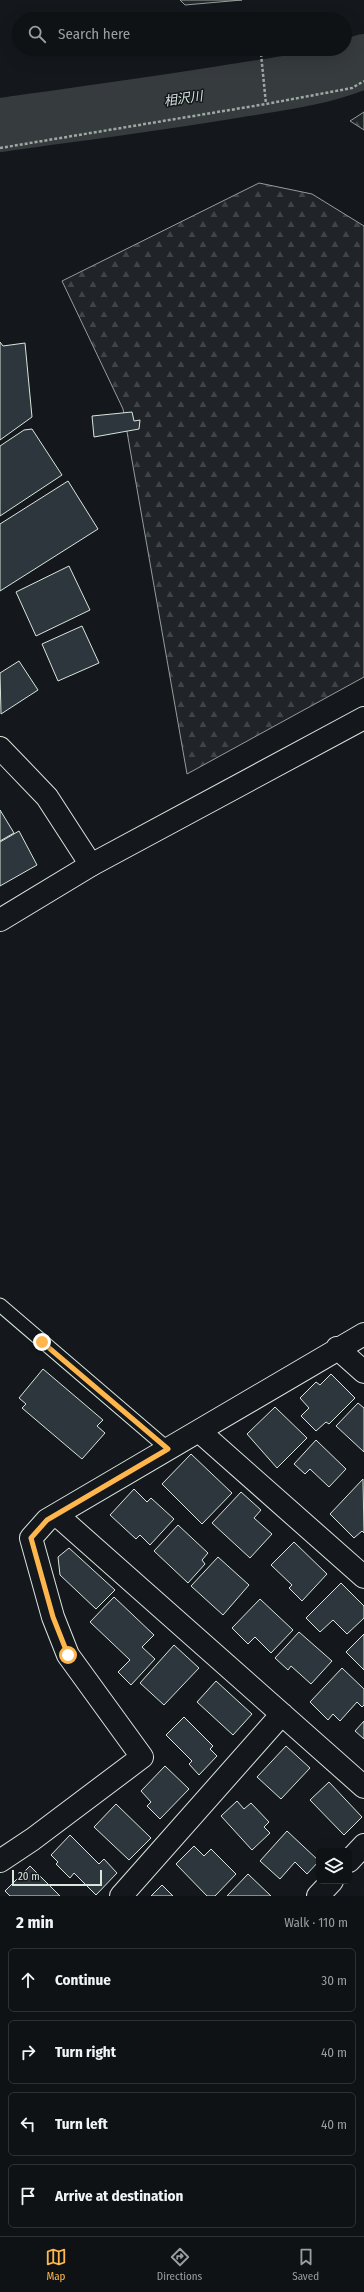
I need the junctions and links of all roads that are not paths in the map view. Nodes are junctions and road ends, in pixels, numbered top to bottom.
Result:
1 (364, 718) edge
2 (0, 748) edge
3 (91, 865) junction
4 (0, 920) edge
5 (0, 1305) edge
6 (364, 1334) edge
7 (337, 1348) junction
8 (364, 1372) edge
9 (199, 1431) junction
10 (168, 1449) junction
11 (57, 1514) junction
12 (364, 1577) edge
13 (282, 1714) junction
14 (364, 1787) edge
15 (364, 1844) edge
16 (352, 1858) edge
17 (0, 1861) edge
18 (329, 1884) edge
19 (121, 1896) edge
20 (318, 1896) edge

1 - 3 street
2 - 3 street
3 - 4 street
5 - 10 lane
6 - 7 street
7 - 8 street
7 - 9 street
9 - 10 street
9 - 12 street
10 - 11 street
11 - 13 street
11 - 17 street
13 - 14 street
13 - 19 street
15 - 16 street
18 - 20 street

